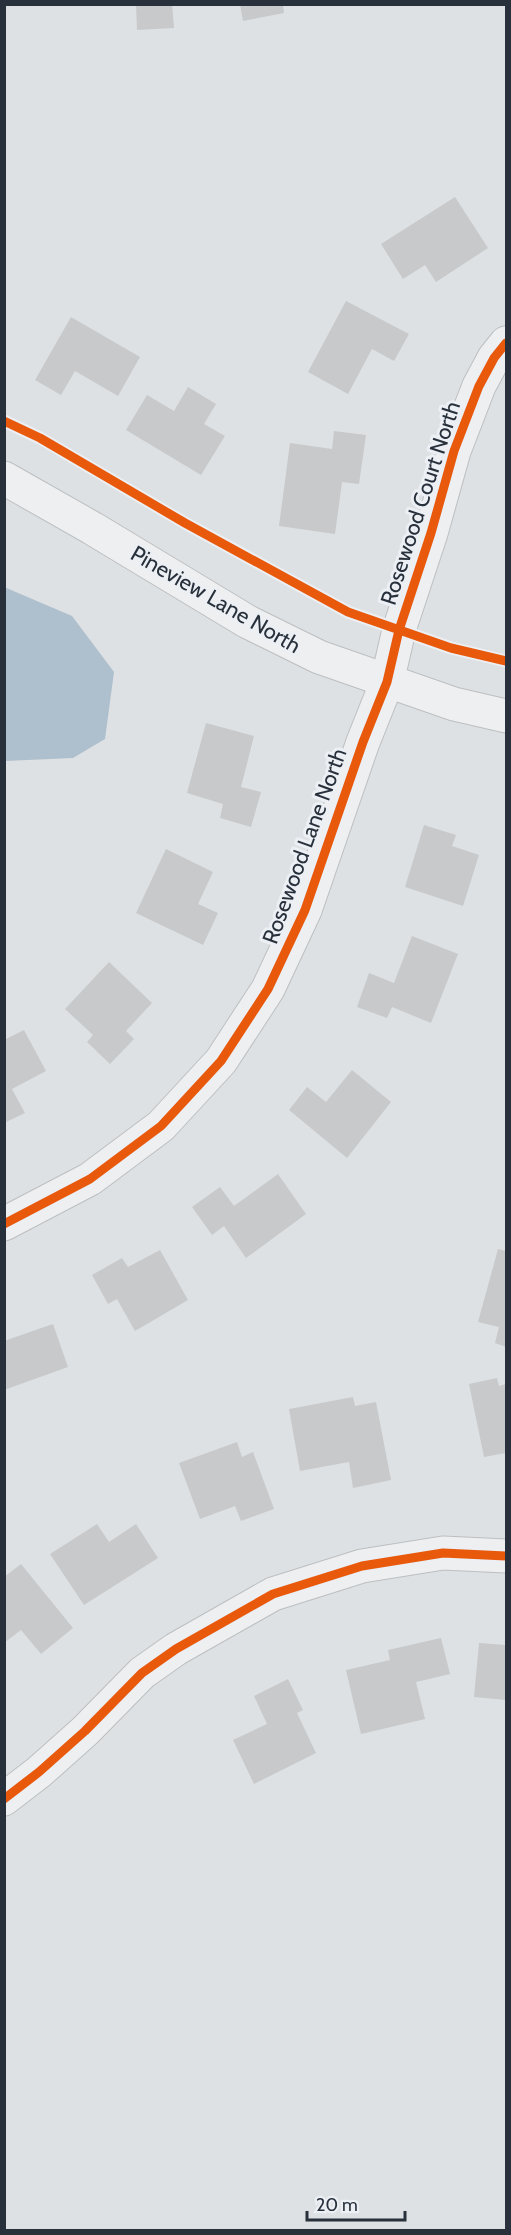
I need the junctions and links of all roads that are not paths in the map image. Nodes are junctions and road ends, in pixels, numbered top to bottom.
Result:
1 (507, 343) edge
2 (4, 478) edge
3 (387, 682) junction
4 (507, 716) edge
5 (4, 1224) edge
6 (507, 1556) edge
7 (4, 1799) edge

1 - 3 street, Rosewood Court North
2 - 3 street, Pineview Lane North
3 - 4 street, Pineview Lane North
3 - 5 street, Rosewood Lane North
6 - 7 street

